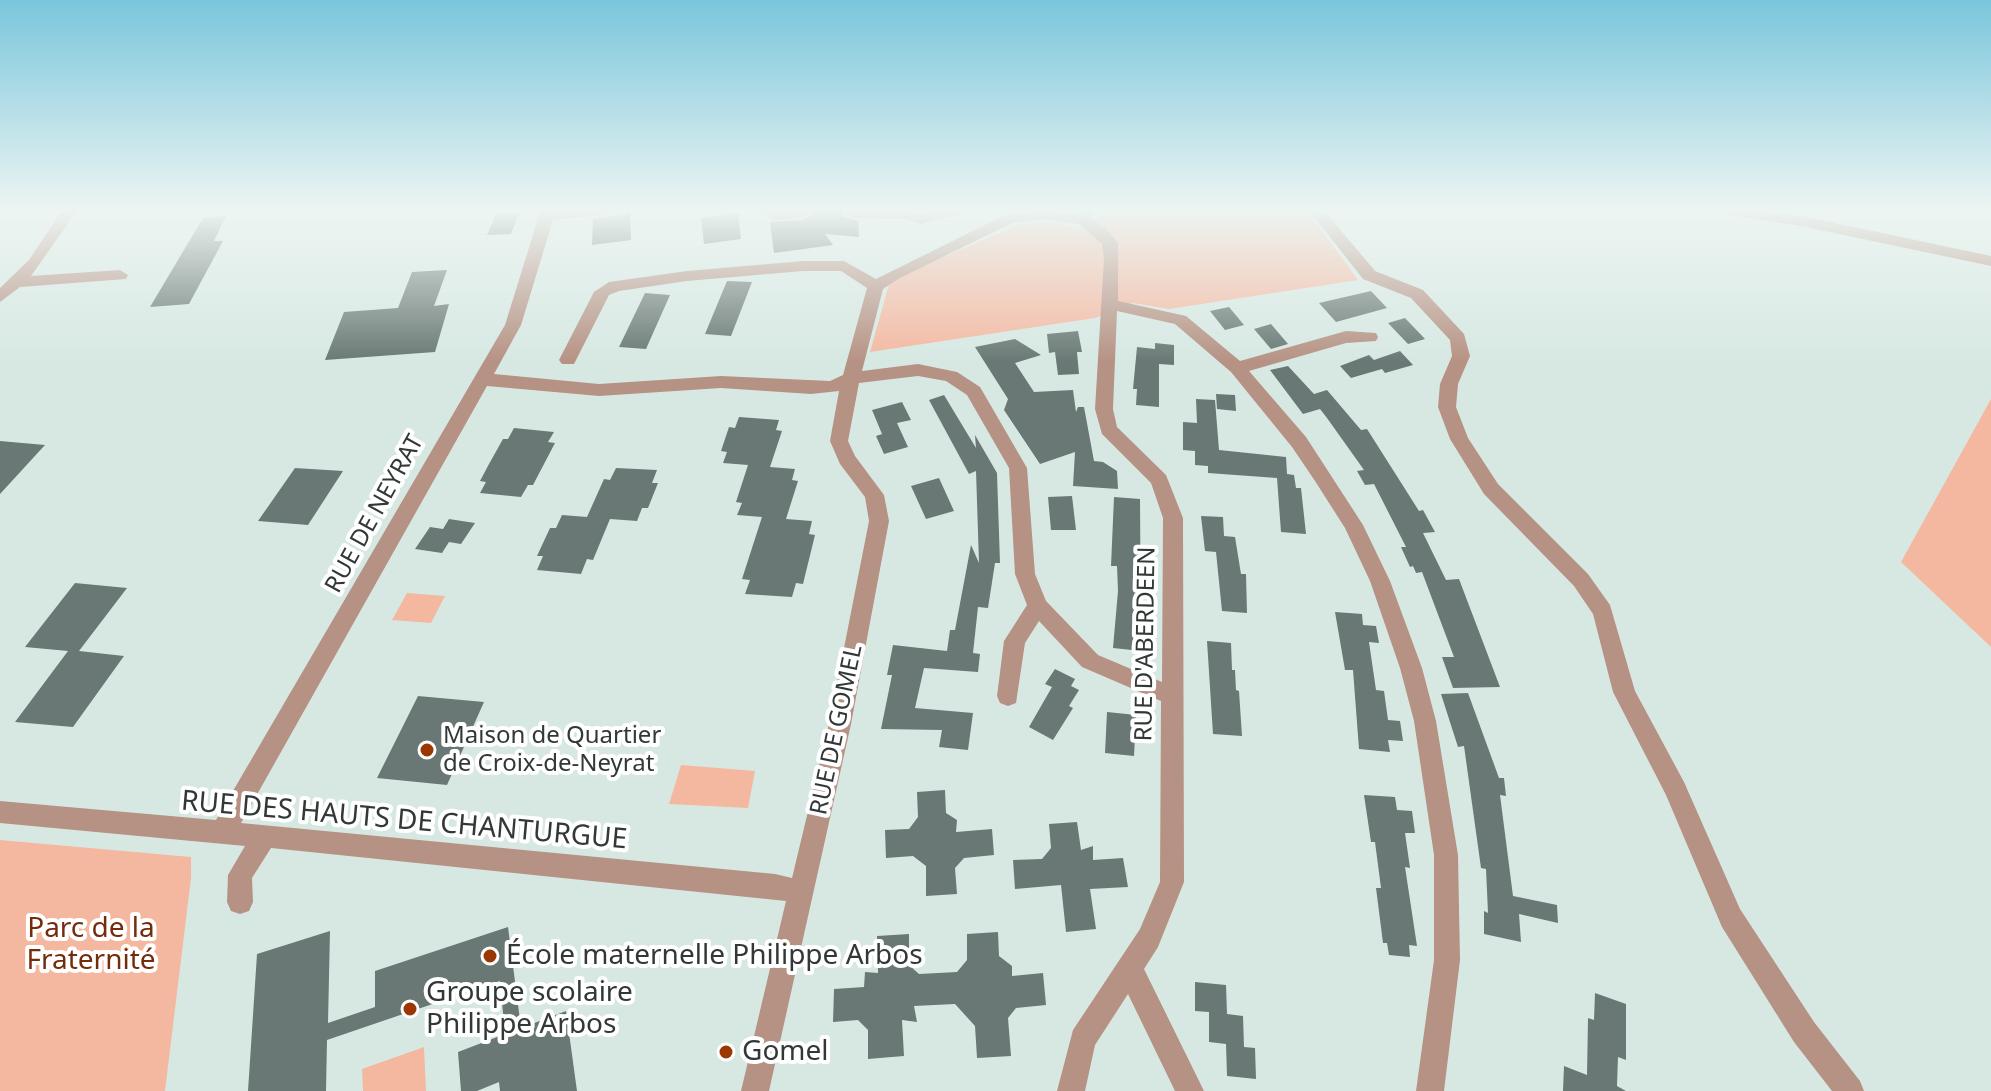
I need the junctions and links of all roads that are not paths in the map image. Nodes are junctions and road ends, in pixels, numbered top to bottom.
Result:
1 (37, 260) edge
2 (533, 260) edge
3 (927, 260) edge
4 (1112, 260) edge
5 (1357, 260) edge
6 (120, 275) dead end
7 (16, 282) junction
8 (876, 286) junction
9 (0, 297) edge
10 (1108, 304) junction
11 (1370, 337) dead end
12 (568, 360) dead end
13 (1237, 368) junction
14 (852, 378) junction
15 (480, 379) junction
16 (1038, 606) junction
17 (1170, 694) junction
18 (1008, 696) dead end
19 (0, 812) edge
20 (222, 833) junction
21 (265, 836) junction
22 (802, 893) junction
23 (240, 902) dead end
24 (1129, 967) junction
25 (755, 1091) edge
26 (1071, 1091) edge
27 (1190, 1091) edge
28 (1430, 1091) edge
29 (1850, 1091) edge

1 - 7 street
2 - 15 street, RUE DE NEYRAT
3 - 8 street
4 - 10 street, RUE D'ABERDEEN
5 - 29 street
6 - 7 street
7 - 9 street
8 - 12 street
8 - 14 street, RUE DE GOMEL
10 - 13 street
10 - 17 street, RUE D'ABERDEEN
11 - 13 street
13 - 28 street
14 - 15 street
14 - 16 street
14 - 22 street, RUE DE GOMEL
15 - 20 street, RUE DE NEYRAT
16 - 17 street
16 - 18 street
17 - 24 street, RUE D'ABERDEEN
19 - 20 street, RUE DES HAUTS DE CHANTURGUE
20 - 21 street, RUE DES HAUTS DE CHANTURGUE
21 - 22 street, RUE DES HAUTS DE CHANTURGUE
21 - 23 street
22 - 25 street, RUE DE GOMEL
24 - 26 street, RUE D'ABERDEEN
24 - 27 street

